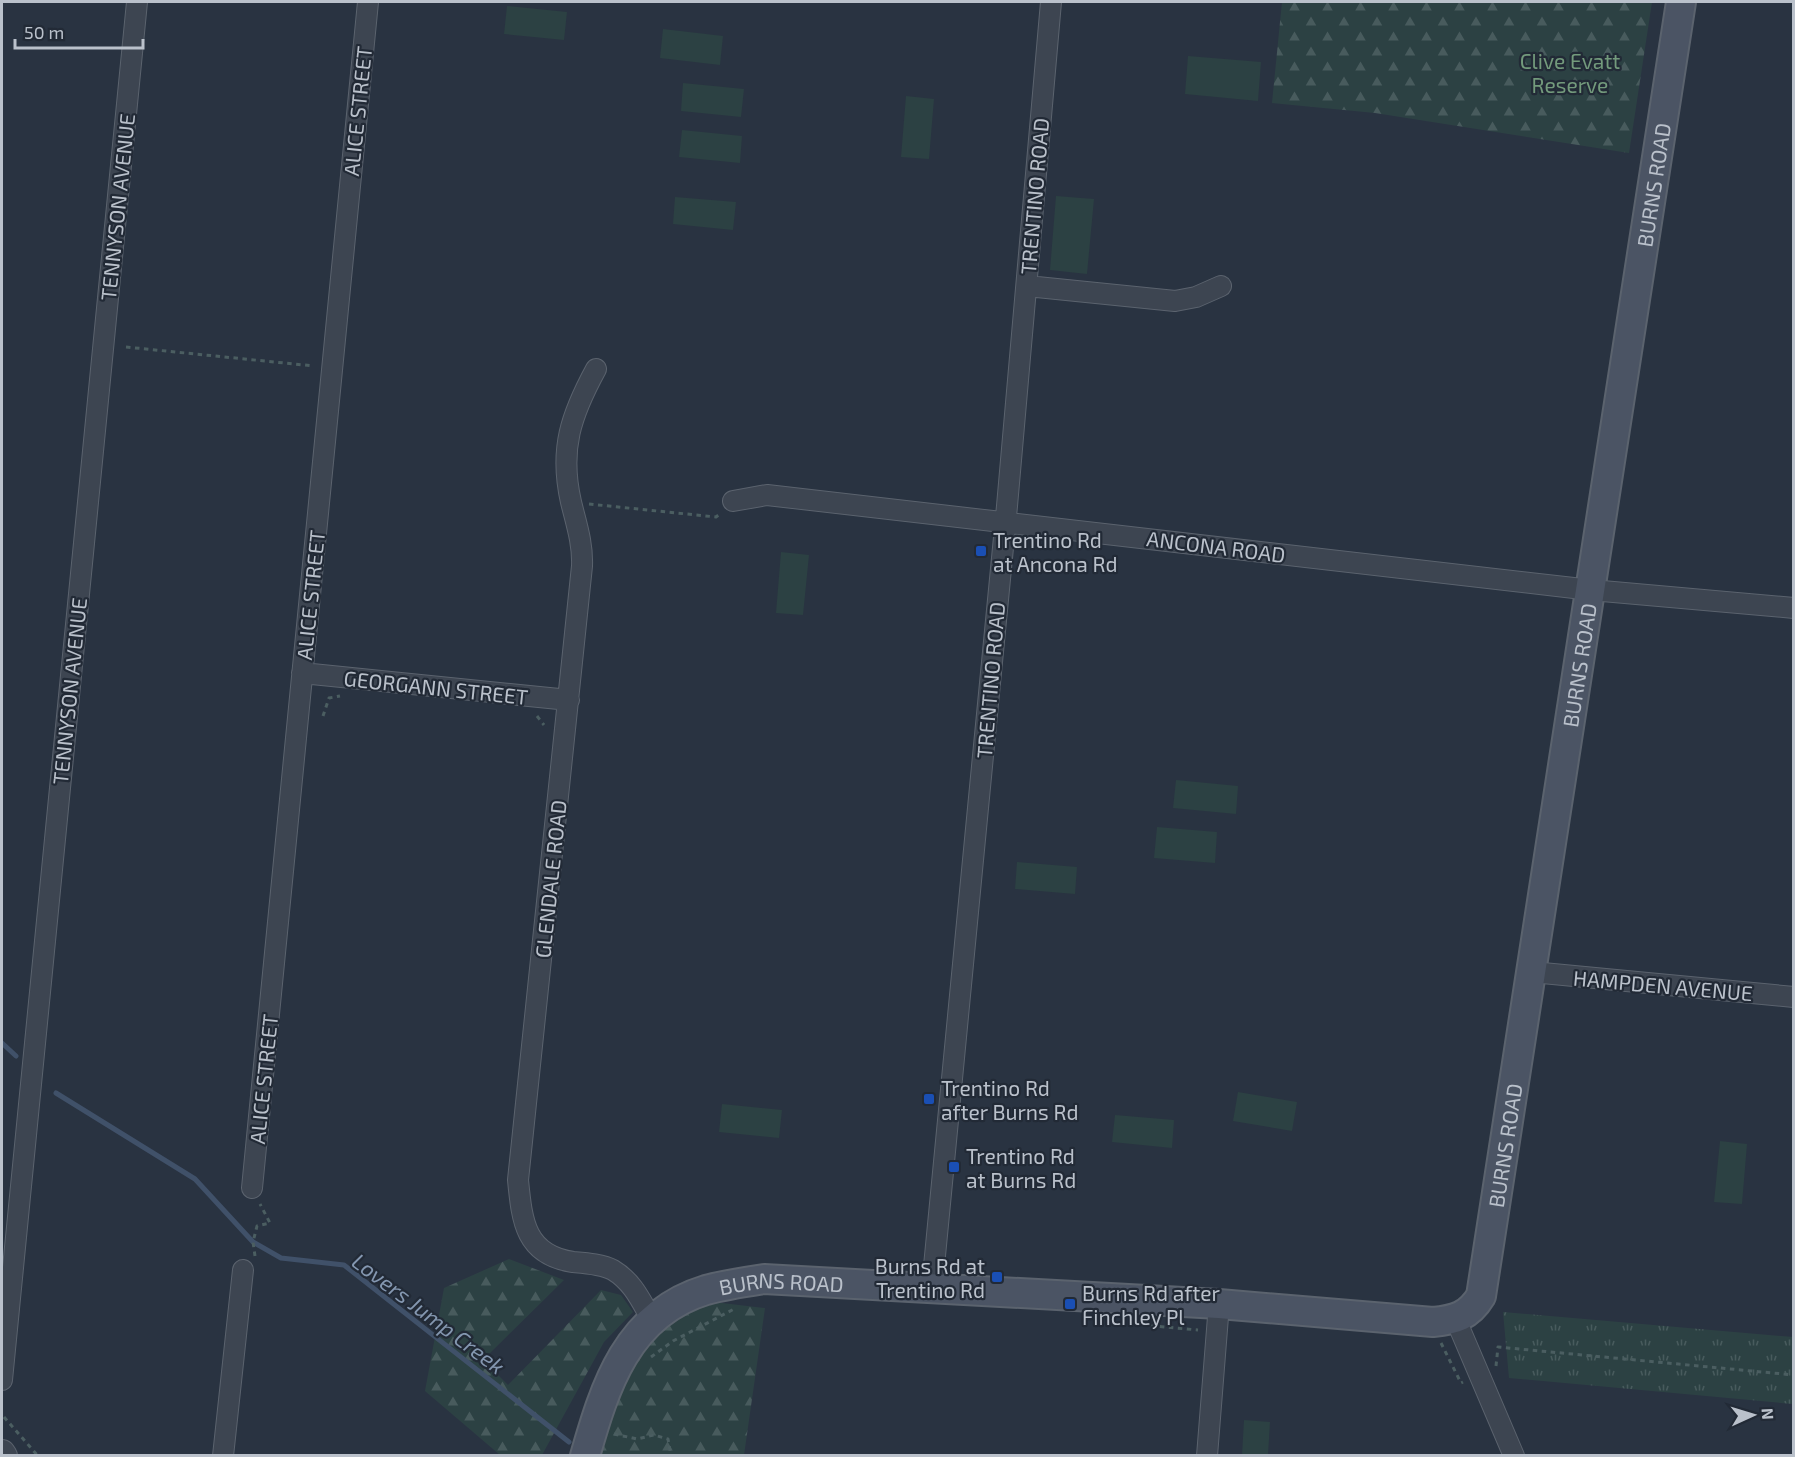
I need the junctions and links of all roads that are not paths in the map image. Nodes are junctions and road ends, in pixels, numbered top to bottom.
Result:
1 (137, 2) edge
2 (368, 2) edge
3 (1051, 2) edge
4 (1681, 2) edge
5 (1027, 286) junction
6 (1221, 286) dead end
7 (596, 369) dead end
8 (733, 501) road end
9 (1005, 522) junction
10 (1592, 590) junction
11 (1794, 608) edge
12 (302, 673) junction
13 (569, 700) junction
14 (1532, 972) junction
15 (1794, 997) edge
16 (252, 1188) road end
17 (243, 1270) road end
18 (932, 1287) junction
19 (1219, 1304) junction
20 (652, 1320) junction
21 (1456, 1320) junction
22 (2, 1380) edge
23 (223, 1455) edge
24 (585, 1455) edge
25 (1207, 1455) edge
26 (1514, 1455) edge

1 - 22 street, TENNYSON AVENUE
2 - 12 street, ALICE STREET
3 - 5 street, TRENTINO ROAD
4 - 10 main road, BURNS ROAD
5 - 6 street
5 - 9 street, TRENTINO ROAD
7 - 13 street, GLENDALE ROAD
8 - 9 street, ANCONA ROAD
9 - 10 street, ANCONA ROAD
9 - 18 street, TRENTINO ROAD
10 - 11 street, ANCONA ROAD
10 - 14 main road, BURNS ROAD
12 - 13 street, GEORGANN STREET
12 - 16 street, ALICE STREET
13 - 20 street, GLENDALE ROAD
14 - 15 street, HAMPDEN AVENUE
14 - 21 main road, BURNS ROAD
17 - 23 street
18 - 19 main road, BURNS ROAD
18 - 20 main road, BURNS ROAD
19 - 21 main road, BURNS ROAD
19 - 25 street
20 - 24 main road, BURNS ROAD
21 - 26 street

